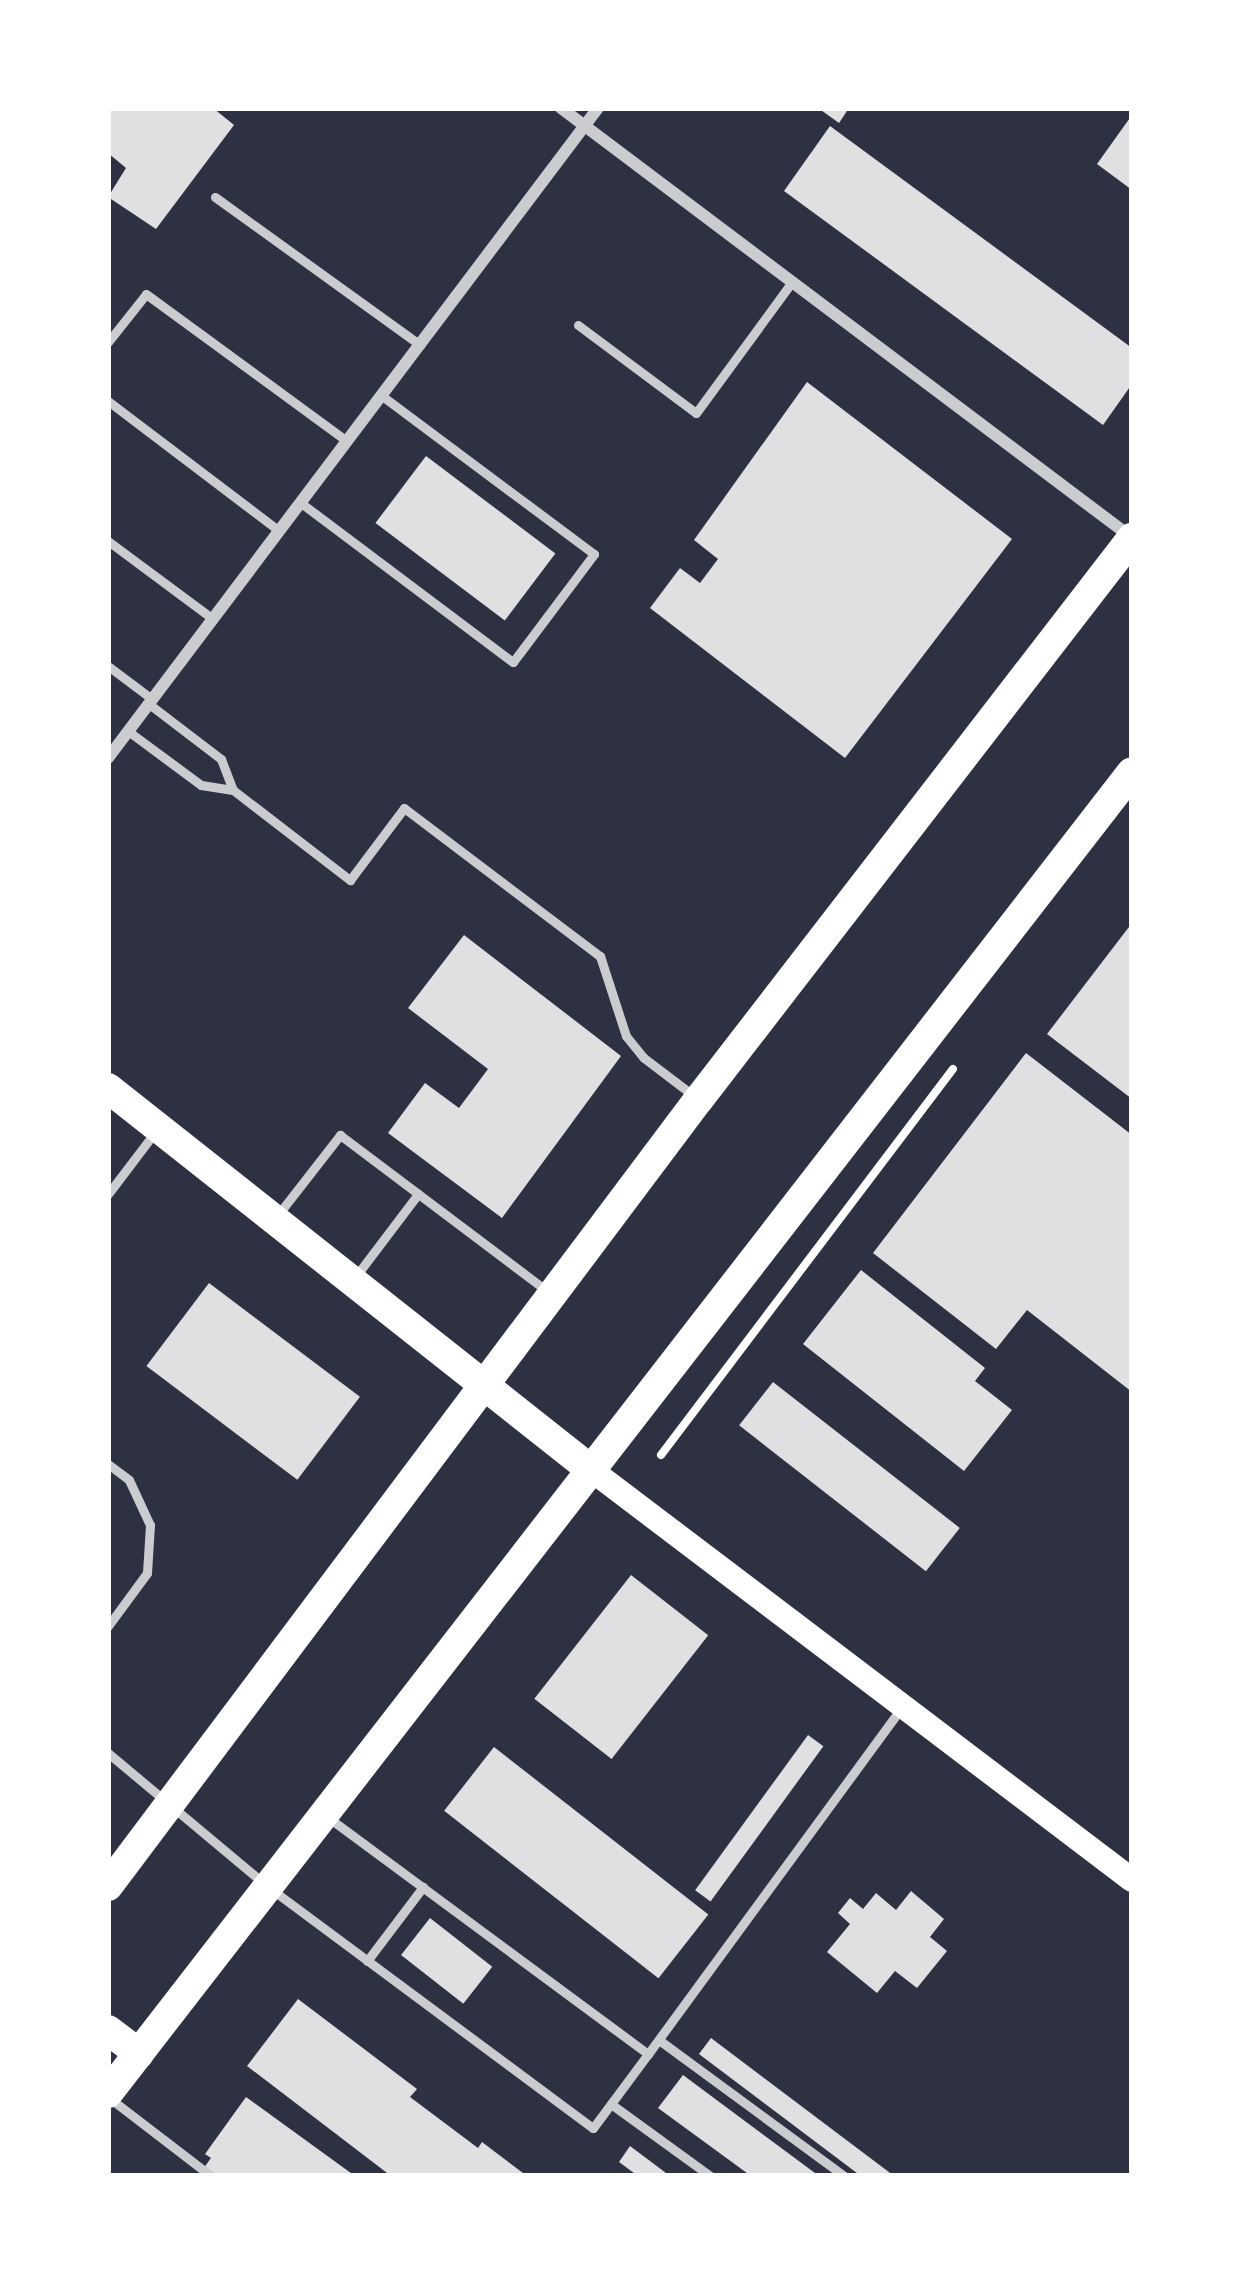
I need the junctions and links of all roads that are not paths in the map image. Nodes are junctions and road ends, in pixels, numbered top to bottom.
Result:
1 (561, 108) edge
2 (598, 108) edge
3 (585, 126) junction
4 (215, 197) dead end
5 (791, 282) junction
6 (578, 325) dead end
7 (108, 342) edge
8 (420, 345) junction
9 (382, 396) junction
10 (108, 401) edge
11 (347, 441) junction
12 (301, 503) junction
13 (279, 531) junction
14 (1132, 538) edge
15 (108, 541) edge
16 (213, 619) junction
17 (108, 666) edge
18 (151, 702) junction
19 (128, 731) junction
20 (108, 758) edge
21 (1132, 772) edge
22 (233, 790) junction
23 (108, 1088) edge
24 (698, 1099) junction
25 (158, 1128) junction
26 (108, 1193) edge
27 (418, 1195) junction
28 (275, 1219) junction
29 (353, 1280) junction
30 (551, 1293) junction
31 (484, 1382) junction
32 (108, 1464) edge
33 (590, 1469) junction
34 (108, 1626) edge
35 (902, 1707) junction
36 (108, 1753) edge
37 (167, 1806) junction
38 (324, 1814) junction
39 (1132, 1880) edge
40 (108, 1886) edge
41 (267, 1886) junction
42 (423, 1887) junction
43 (368, 1961) junction
44 (108, 2030) edge
45 (659, 2040) junction
46 (139, 2054) junction
47 (648, 2054) junction
48 (108, 2095) edge
49 (611, 2104) junction
50 (211, 2176) edge
51 (710, 2176) edge
52 (844, 2176) edge

1 - 3 street
2 - 3 street
3 - 5 street
3 - 8 street
4 - 8 lane
5 - 6 lane
5 - 14 street
7 - 11 lane
8 - 9 street
9 - 11 street
9 - 12 lane
10 - 13 lane
11 - 12 street
12 - 13 street
13 - 16 street
14 - 24 main road
15 - 16 lane
16 - 18 street
17 - 18 lane
18 - 19 street
18 - 22 lane
19 - 20 street
19 - 22 lane
21 - 33 main road
22 - 24 lane
23 - 25 main road
24 - 30 main road
25 - 26 lane
25 - 28 main road
27 - 28 lane
27 - 29 lane
27 - 30 lane
28 - 29 main road
29 - 31 main road
30 - 31 main road
31 - 33 main road
31 - 37 main road
32 - 34 lane
33 - 35 main road
33 - 38 main road
35 - 39 main road
35 - 45 lane
36 - 37 lane
37 - 40 main road
37 - 41 lane
38 - 41 main road
38 - 42 lane
41 - 43 lane
41 - 46 main road
42 - 43 lane
42 - 47 lane
43 - 49 lane
44 - 46 main road
45 - 47 lane
45 - 52 lane
46 - 48 main road
47 - 49 lane
48 - 50 lane
49 - 51 lane

